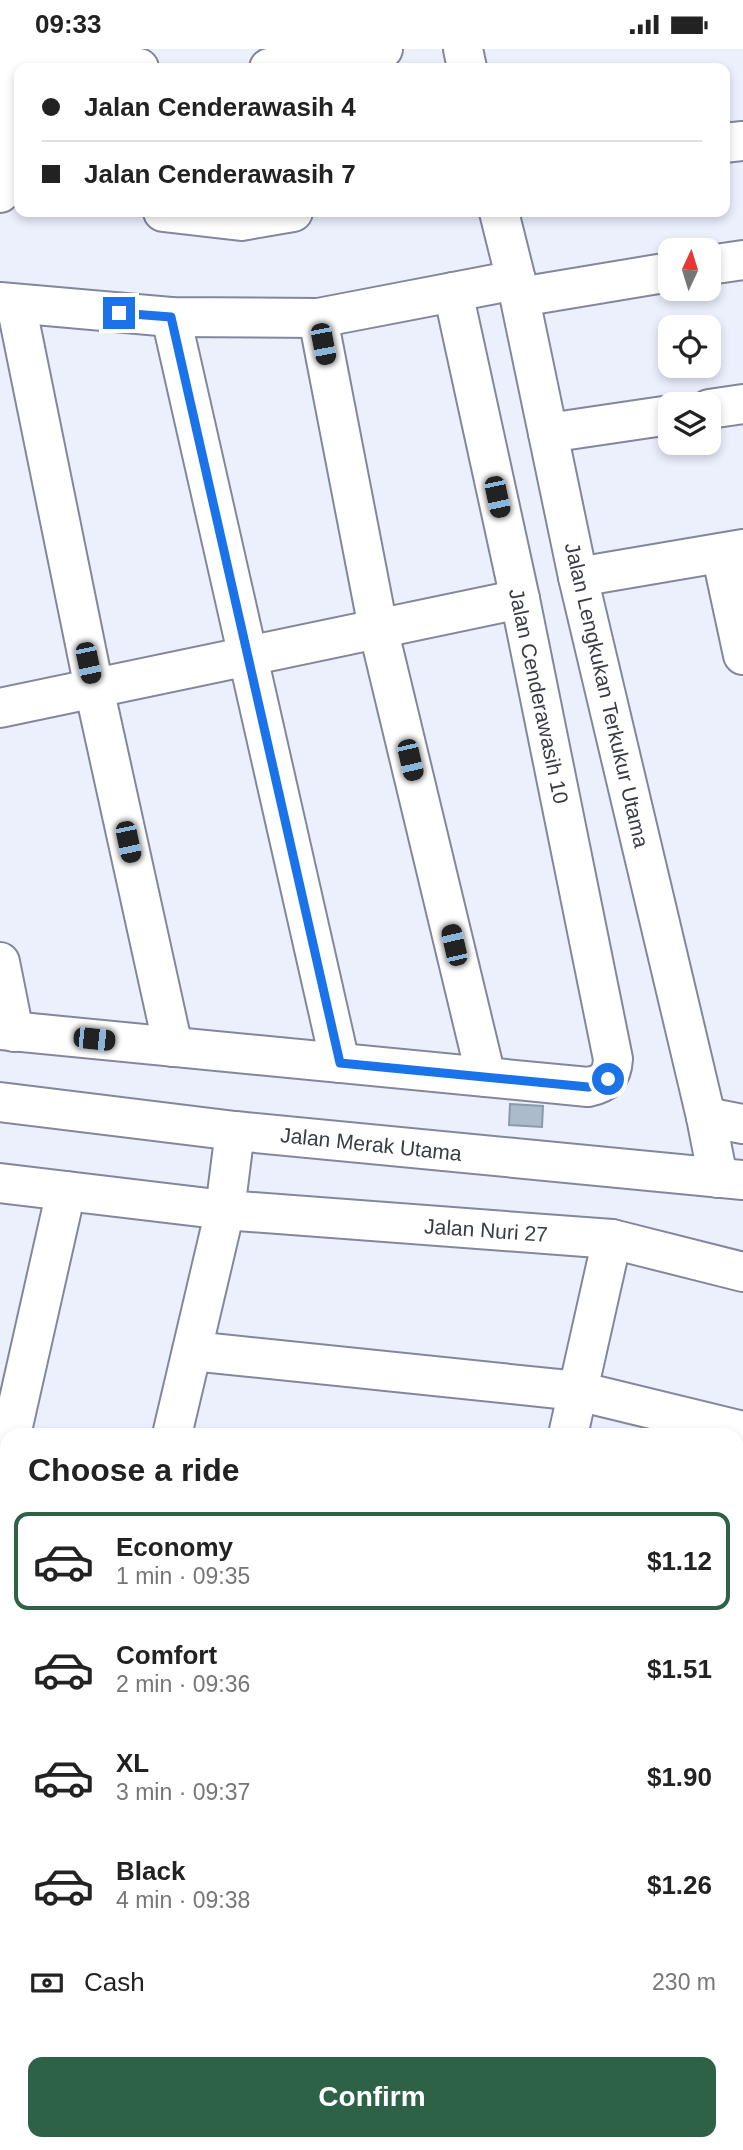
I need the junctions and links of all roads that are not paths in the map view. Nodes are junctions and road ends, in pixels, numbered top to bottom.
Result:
1 (383, 49) edge
2 (12, 55) edge
3 (90, 63) edge
4 (298, 63) edge
5 (0, 193) edge
6 (206, 217) edge
7 (264, 217) edge
8 (500, 217) edge
9 (743, 260) edge
10 (721, 263) edge
11 (658, 273) edge
12 (518, 288) junction
13 (453, 292) junction
14 (8, 303) edge
15 (171, 317) junction
16 (318, 318) junction
17 (743, 404) edge
18 (721, 407) edge
19 (658, 417) edge
20 (548, 433) junction
21 (732, 551) edge
22 (578, 577) junction
23 (520, 599) junction
24 (379, 628) junction
25 (743, 655) edge
26 (246, 656) junction
27 (94, 688) junction
28 (0, 708) edge
29 (0, 962) edge
30 (7, 1031) edge
31 (173, 1047) junction
32 (340, 1063) junction
33 (486, 1077) junction
34 (0, 1103) edge
35 (706, 1117) junction
36 (743, 1124) edge
37 (235, 1131) junction
38 (731, 1179) edge
39 (0, 1184) edge
40 (66, 1191) junction
41 (225, 1210) junction
42 (612, 1239) junction
43 (743, 1272) edge
44 (192, 1351) junction
45 (578, 1391) junction
46 (13, 1428) edge
47 (174, 1428) edge
48 (570, 1428) edge
49 (731, 1428) edge

1 - 4 street
2 - 3 street
2 - 5 street
6 - 7 street
8 - 12 street, Jalan Lengkukan Terkukur Utama
9 - 10 street
11 - 12 street
12 - 13 street
12 - 20 street, Jalan Lengkukan Terkukur Utama
13 - 16 street
13 - 23 street, Jalan Cenderawasih 10
14 - 15 street
14 - 27 street
15 - 16 street
15 - 26 street
16 - 24 street
17 - 18 street
19 - 20 street
20 - 22 street, Jalan Lengkukan Terkukur Utama
21 - 22 street
21 - 25 street
22 - 35 street, Jalan Lengkukan Terkukur Utama
23 - 24 street
23 - 33 street, Jalan Cenderawasih 10
24 - 26 street
24 - 33 street
26 - 27 street
26 - 32 street
27 - 28 street
27 - 31 street
29 - 30 street
30 - 31 street
31 - 32 street
32 - 33 street
34 - 37 street, Jalan Merak Utama
35 - 36 street
35 - 38 street, Jalan Lengkukan Terkukur Utama
37 - 38 street, Jalan Merak Utama
37 - 41 street
39 - 40 street, Jalan Nuri 27
40 - 41 street, Jalan Nuri 27
40 - 46 street
41 - 42 street, Jalan Nuri 27
41 - 44 street
42 - 43 street, Jalan Nuri 27
42 - 45 street
44 - 45 street
44 - 47 street
45 - 48 street
45 - 49 street

